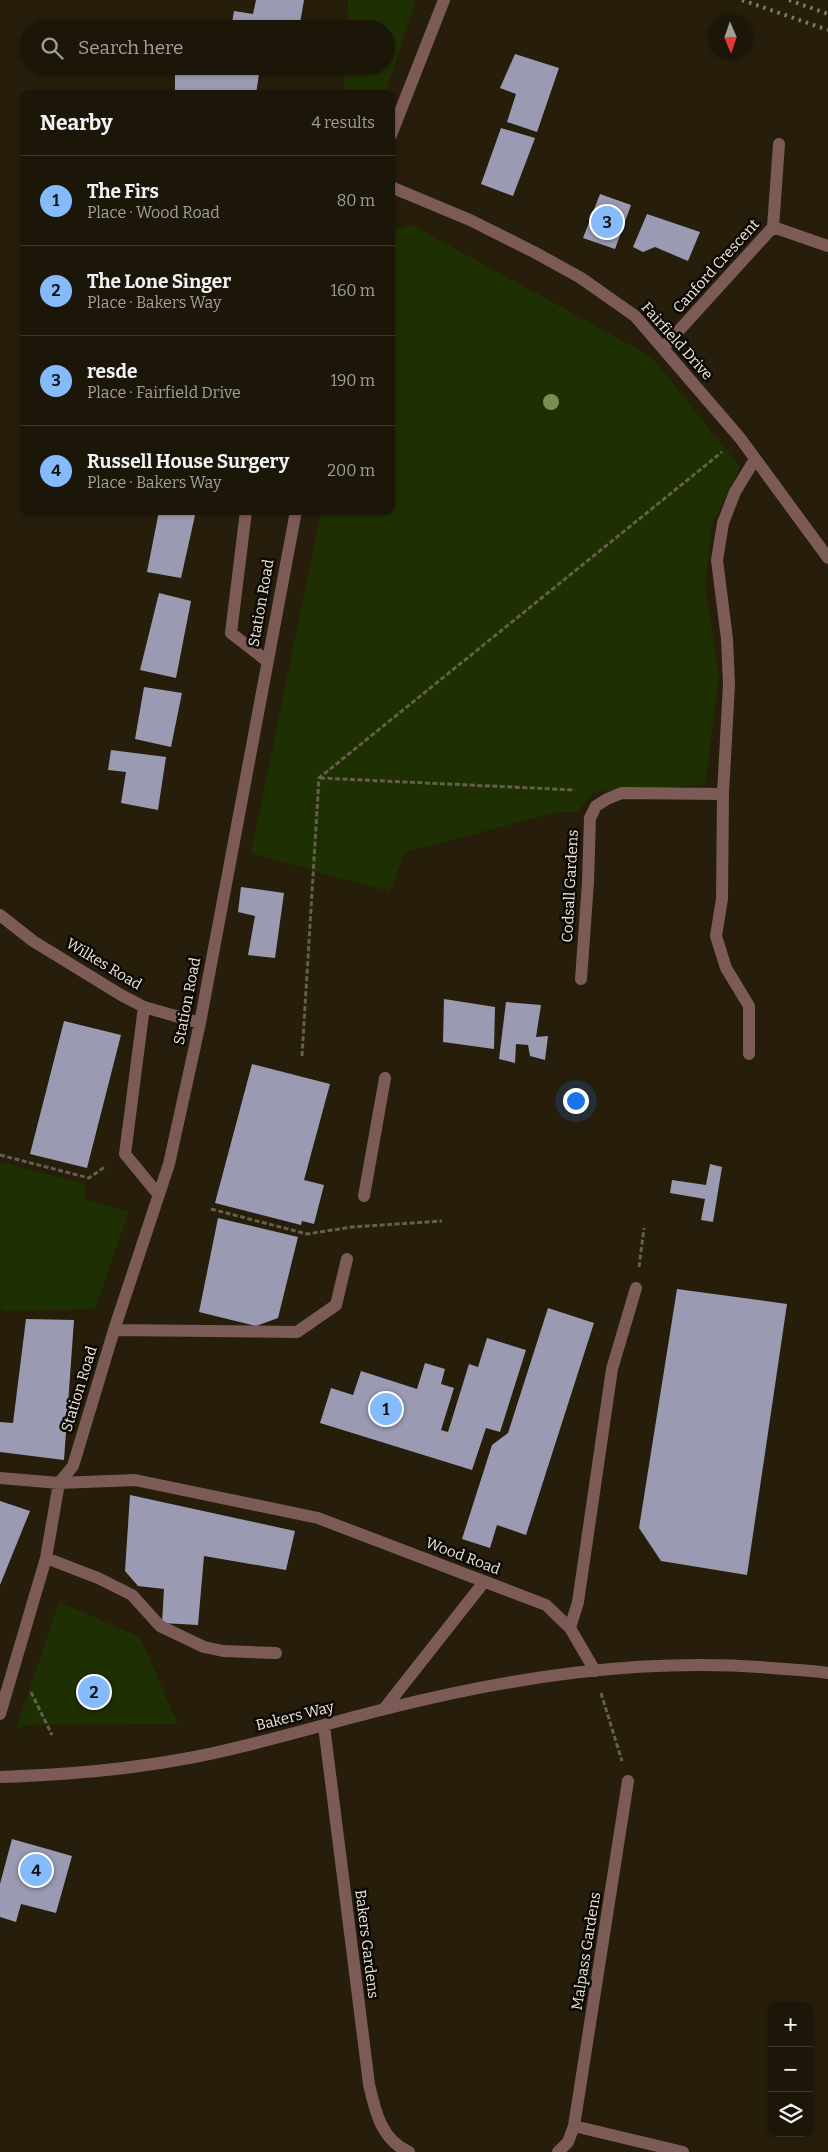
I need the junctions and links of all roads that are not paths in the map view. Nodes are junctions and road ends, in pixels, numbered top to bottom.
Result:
1 (444, 0) edge
2 (395, 125) edge
3 (779, 144) dead end
4 (395, 188) edge
5 (773, 227) junction
6 (828, 246) edge
7 (663, 348) junction
8 (755, 458) junction
9 (246, 515) edge
10 (295, 515) edge
11 (828, 558) edge
12 (267, 661) junction
13 (723, 794) junction
14 (0, 915) edge
15 (581, 979) dead end
16 (144, 1007) junction
17 (200, 1023) junction
18 (749, 1054) dead end
19 (385, 1078) dead end
20 (158, 1194) junction
21 (364, 1196) dead end
22 (347, 1259) dead end
23 (636, 1288) road end
24 (114, 1330) junction
25 (0, 1478) edge
26 (59, 1483) junction
27 (46, 1558) junction
28 (484, 1582) junction
29 (570, 1628) junction
30 (276, 1653) dead end
31 (595, 1671) junction
32 (828, 1673) edge
33 (384, 1709) junction
34 (0, 1714) edge
35 (324, 1726) junction
36 (0, 1777) edge
37 (628, 1781) road end
38 (574, 2126) junction
39 (409, 2152) edge
40 (558, 2152) edge
41 (683, 2152) edge

1 - 2 street
3 - 5 street
4 - 7 street, Fairfield Drive
5 - 6 street, Canford Crescent
5 - 7 street, Canford Crescent
7 - 8 street, Fairfield Drive
8 - 11 street, Fairfield Drive
8 - 13 street
9 - 12 street
10 - 12 street, Station Road
12 - 17 street, Station Road
13 - 15 street, Codsall Gardens
13 - 18 street
14 - 16 street, Wilkes Road
16 - 17 street, Wilkes Road
16 - 20 street
17 - 20 street, Station Road
19 - 21 street
20 - 24 street, Station Road
22 - 24 street
23 - 29 street
24 - 26 street, Station Road
25 - 26 street, Wood Road
26 - 27 street
26 - 28 street, Wood Road
27 - 30 street
27 - 34 street
28 - 29 street, Wood Road
28 - 33 street
29 - 31 street, Wood Road
31 - 32 street
31 - 33 street, Bakers Way
33 - 35 street, Bakers Way
35 - 36 street, Bakers Way
35 - 39 street, Bakers Gardens
37 - 38 street, Malpass Gardens
38 - 40 street
38 - 41 street

